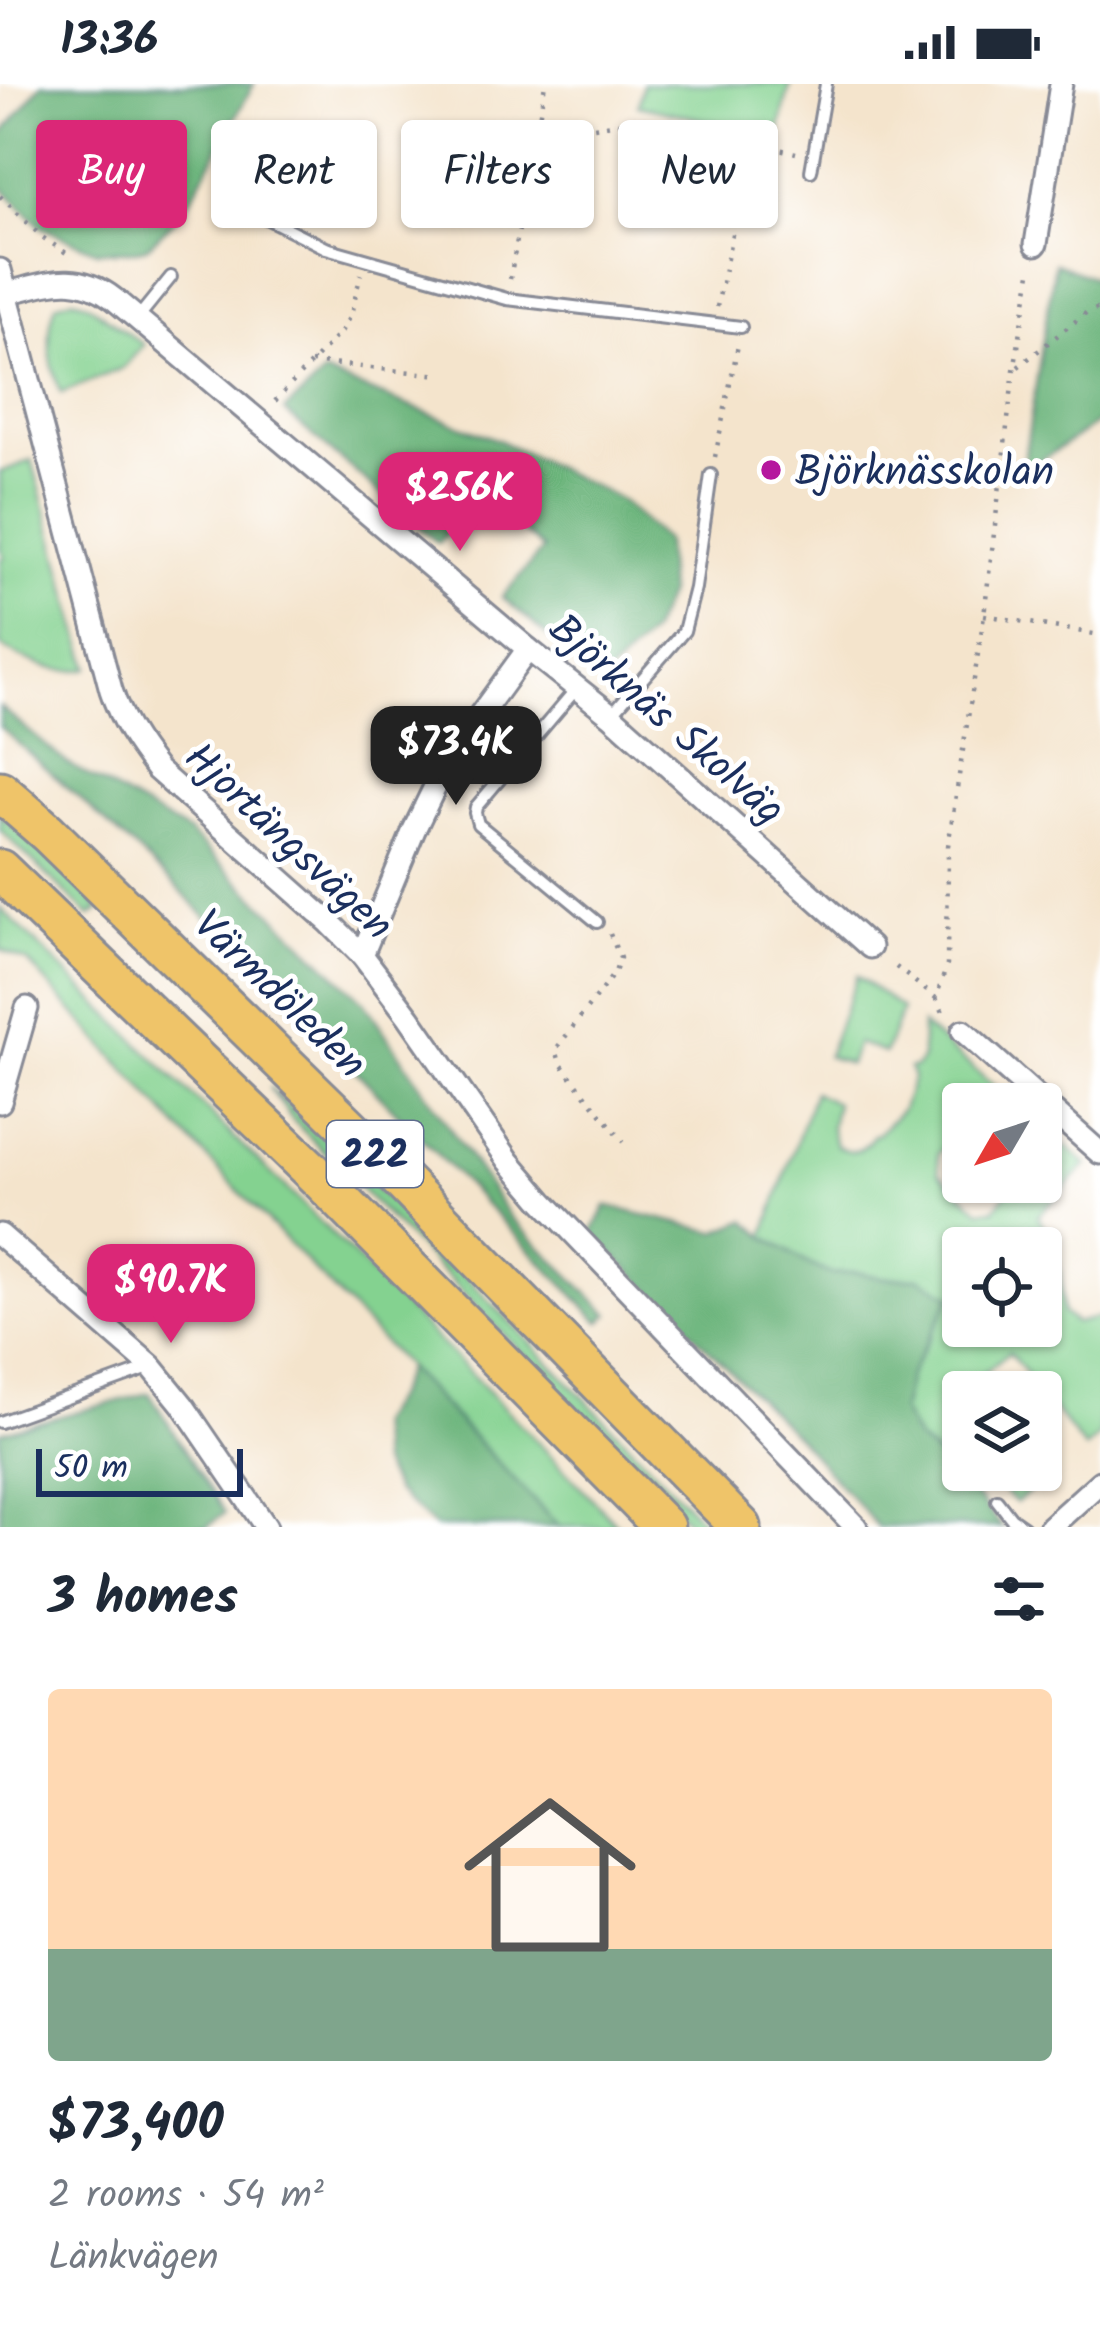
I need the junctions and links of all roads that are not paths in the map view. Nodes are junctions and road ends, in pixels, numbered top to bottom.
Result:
1 (826, 84) edge
2 (1061, 84) edge
3 (811, 171) dead end
4 (287, 228) edge
5 (1036, 244) road end
6 (0, 270) edge
7 (171, 277) dead end
8 (7, 292) junction
9 (137, 319) junction
10 (741, 327) road end
11 (711, 475) road end
12 (528, 650) junction
13 (577, 688) junction
14 (610, 715) junction
15 (0, 791) edge
16 (0, 870) edge
17 (597, 922) road end
18 (871, 947) dead end
19 (362, 955) junction
20 (28, 1008) dead end
21 (963, 1031) dead end
22 (0, 1102) edge
23 (1100, 1153) edge
24 (0, 1235) edge
25 (152, 1367) junction
26 (0, 1422) edge
27 (1100, 1482) edge
28 (997, 1500) dead end
29 (266, 1527) edge
30 (664, 1527) edge
31 (741, 1527) edge
32 (856, 1527) edge
33 (1024, 1527) edge
34 (1050, 1527) edge

1 - 3 lane
2 - 5 street
4 - 10 lane
6 - 8 street, Hjortängsvägen
7 - 9 lane
8 - 9 street, Björknäs Skolväg
8 - 19 street, Hjortängsvägen
9 - 12 street, Björknäs Skolväg
11 - 14 lane
12 - 13 street, Björknäs Skolväg
12 - 19 street
13 - 14 street, Björknäs Skolväg
13 - 17 lane
14 - 18 street, Björknäs Skolväg
15 - 31 highway, Värmdöleden / 222
16 - 30 highway, 222
19 - 32 street, Hjortängsvägen
20 - 22 street
21 - 23 street
24 - 25 street
25 - 26 lane
25 - 29 street
27 - 34 street
28 - 33 lane

